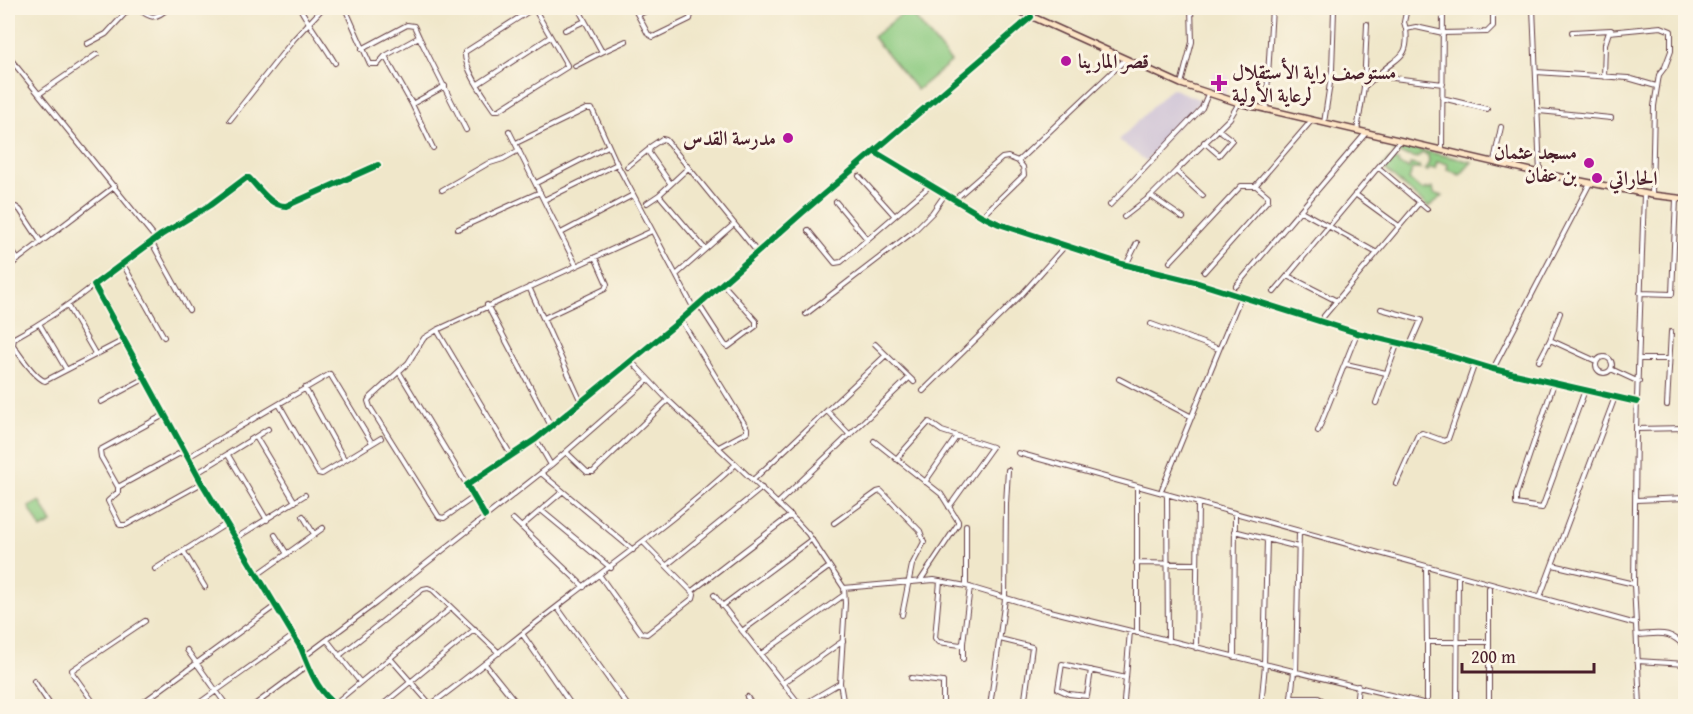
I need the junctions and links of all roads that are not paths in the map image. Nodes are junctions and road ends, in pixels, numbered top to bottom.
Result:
1 (13, 8) edge
2 (130, 8) edge
3 (137, 8) edge
4 (169, 8) edge
5 (300, 8) edge
6 (323, 8) edge
7 (345, 8) edge
8 (534, 8) edge
9 (578, 8) edge
10 (634, 8) edge
11 (652, 8) edge
12 (698, 8) edge
13 (1013, 8) edge
14 (1035, 8) edge
15 (1191, 8) edge
16 (1272, 8) edge
17 (1407, 8) edge
18 (1443, 8) edge
19 (1493, 8) edge
20 (1533, 8) edge
21 (692, 9) edge
22 (1334, 10) dead end
23 (8, 12) edge
24 (638, 15) junction
25 (1033, 17) junction
26 (585, 21) junction
27 (1367, 24) dead end
28 (308, 25) junction
29 (1406, 29) junction
30 (565, 30) dead end
31 (1612, 30) junction
32 (1572, 32) dead end
33 (1443, 33) junction
34 (419, 37) junction
35 (550, 37) junction
36 (626, 41) dead end
37 (87, 44) dead end
38 (362, 49) junction
39 (602, 52) junction
40 (97, 54) dead end
41 (8, 56) edge
42 (385, 57) junction
43 (1126, 58) junction
44 (335, 63) dead end
45 (575, 66) dead end
46 (1365, 71) junction
47 (1536, 72) junction
48 (1378, 75) junction
49 (1604, 77) junction
50 (478, 84) junction
51 (1180, 84) junction
52 (1443, 84) junction
53 (445, 86) junction
54 (1656, 86) junction
55 (1364, 87) junction
56 (39, 94) junction
57 (1208, 94) junction
58 (1442, 98) junction
59 (1239, 103) junction
60 (412, 104) junction
61 (1487, 109) dead end
62 (1266, 110) junction
63 (1539, 111) junction
64 (1611, 118) dead end
65 (230, 120) dead end
66 (1312, 120) junction
67 (1324, 123) junction
68 (1501, 127) dead end
69 (1218, 129) junction
70 (466, 130) dead end
71 (1357, 130) junction
72 (509, 131) dead end
73 (1366, 133) junction
74 (1401, 140) junction
75 (1204, 142) junction
76 (516, 143) junction
77 (608, 146) junction
78 (433, 148) dead end
79 (1442, 149) junction
80 (519, 150) junction
81 (649, 150) junction
82 (875, 152) junction
83 (1018, 161) junction
84 (1494, 161) junction
85 (617, 164) junction
86 (378, 165) dead end
87 (627, 167) dead end
88 (688, 168) junction
89 (1380, 168) junction
90 (1176, 171) junction
91 (1540, 173) junction
92 (859, 176) dead end
93 (1590, 182) junction
94 (536, 183) junction
95 (670, 183) junction
96 (932, 184) junction
97 (115, 186) junction
98 (1256, 186) junction
99 (442, 190) dead end
100 (540, 192) junction
101 (946, 193) junction
102 (1355, 194) junction
103 (1644, 194) junction
104 (633, 195) junction
105 (659, 195) junction
106 (1652, 195) junction
107 (1151, 196) junction
108 (1203, 196) dead end
109 (955, 199) junction
110 (1676, 199) junction
111 (544, 200) junction
112 (1686, 200) edge
113 (647, 202) dead end
114 (836, 202) dead end
115 (1419, 203) junction
116 (1110, 205) dead end
117 (1427, 209) dead end
118 (8, 210) edge
119 (1301, 211) junction
120 (894, 215) junction
121 (982, 216) junction
122 (1124, 217) dead end
123 (1183, 218) dead end
124 (734, 224) junction
125 (1328, 226) junction
126 (1400, 226) junction
127 (458, 229) dead end
128 (808, 230) dead end
129 (652, 231) junction
130 (561, 233) junction
131 (156, 239) junction
132 (867, 239) junction
133 (41, 242) junction
134 (152, 243) junction
135 (1137, 243) dead end
136 (8, 244) edge
137 (1065, 246) junction
138 (705, 249) junction
139 (1377, 253) junction
140 (758, 254) junction
141 (595, 257) junction
142 (18, 260) junction
143 (1170, 262) dead end
144 (123, 264) junction
145 (576, 265) junction
146 (1126, 265) junction
147 (8, 267) edge
148 (1203, 272) dead end
149 (676, 275) junction
150 (1288, 276) junction
151 (722, 283) junction
152 (94, 285) junction
153 (1236, 286) dead end
154 (529, 287) junction
155 (1274, 292) dead end
156 (1640, 293) junction
157 (1241, 296) junction
158 (1337, 301) junction
159 (67, 305) junction
160 (488, 305) junction
161 (699, 305) junction
162 (694, 309) junction
163 (1381, 309) dead end
164 (189, 310) dead end
165 (1560, 313) dead end
166 (806, 314) dead end
167 (1324, 316) dead end
168 (544, 318) junction
169 (681, 320) junction
170 (1151, 324) dead end
171 (40, 325) junction
172 (437, 330) junction
173 (1671, 332) dead end
174 (1357, 333) junction
175 (164, 337) dead end
176 (124, 340) junction
177 (1550, 340) junction
178 (1398, 342) junction
179 (875, 344) dead end
180 (1410, 345) junction
181 (1219, 349) junction
182 (96, 355) junction
183 (886, 355) junction
184 (1639, 359) junction
185 (1670, 359) junction
186 (631, 361) junction
187 (1539, 361) dead end
188 (1596, 361) junction
189 (1475, 363) junction
190 (1346, 364) junction
191 (66, 369) junction
192 (1493, 369) junction
193 (1611, 369) junction
194 (399, 372) junction
195 (1386, 373) junction
196 (144, 379) junction
197 (1119, 379) dead end
198 (648, 380) junction
199 (1639, 382) junction
200 (1554, 383) junction
201 (305, 388) junction
202 (1585, 390) junction
203 (923, 391) dead end
204 (1615, 397) junction
205 (668, 400) junction
206 (101, 402) dead end
207 (581, 402) junction
208 (1637, 402) junction
209 (1376, 403) dead end
210 (279, 404) junction
211 (1667, 405) dead end
212 (827, 411) junction
213 (164, 415) junction
214 (1192, 417) junction
215 (551, 426) junction
216 (1686, 428) edge
217 (268, 429) dead end
218 (1636, 429) junction
219 (1318, 431) dead end
220 (850, 435) junction
221 (957, 436) junction
222 (256, 437) junction
223 (381, 438) dead end
224 (536, 439) junction
225 (874, 441) dead end
226 (372, 443) junction
227 (719, 447) junction
228 (184, 451) junction
229 (566, 452) junction
230 (1018, 453) dead end
231 (228, 455) junction
232 (511, 455) junction
233 (188, 458) junction
234 (344, 459) junction
235 (896, 459) junction
236 (736, 464) junction
237 (551, 465) junction
238 (1008, 470) dead end
239 (198, 473) junction
240 (541, 473) junction
241 (753, 480) junction
242 (925, 482) junction
243 (202, 483) junction
244 (1396, 484) dead end
245 (467, 485) junction
246 (118, 487) junction
247 (1137, 487) junction
248 (762, 488) junction
249 (1162, 489) dead end
250 (562, 492) junction
251 (305, 495) dead end
252 (1167, 496) junction
253 (474, 497) junction
254 (1686, 498) edge
255 (1636, 500) junction
256 (295, 502) junction
257 (778, 503) junction
258 (1198, 504) junction
259 (949, 507) junction
260 (542, 511) junction
261 (1235, 514) junction
262 (790, 515) junction
263 (303, 516) dead end
264 (485, 516) junction
265 (513, 519) dead end
266 (267, 520) junction
267 (834, 523) dead end
268 (226, 524) junction
269 (966, 525) dead end
270 (521, 527) junction
271 (323, 528) dead end
272 (1234, 531) junction
273 (1299, 531) junction
274 (314, 534) junction
275 (275, 535) dead end
276 (236, 538) junction
277 (812, 539) junction
278 (1267, 539) junction
279 (644, 543) junction
280 (1298, 547) junction
281 (633, 550) junction
282 (184, 552) junction
283 (287, 554) junction
284 (1136, 563) junction
285 (1166, 564) junction
286 (1196, 564) junction
287 (667, 565) junction
288 (1553, 565) junction
289 (1426, 566) junction
290 (830, 567) junction
291 (611, 568) junction
292 (154, 569) dead end
293 (257, 575) junction
294 (1458, 575) junction
295 (600, 576) junction
296 (908, 581) junction
297 (920, 581) junction
298 (940, 581) junction
299 (1634, 585) junction
300 (205, 587) dead end
301 (584, 587) junction
302 (968, 587) junction
303 (844, 588) junction
304 (1489, 588) dead end
305 (692, 591) junction
306 (714, 595) dead end
307 (845, 595) junction
308 (1540, 597) junction
309 (1005, 598) junction
310 (275, 606) junction
311 (722, 606) junction
312 (557, 607) junction
313 (451, 608) junction
314 (903, 615) dead end
315 (145, 621) dead end
316 (1636, 624) junction
317 (475, 629) junction
318 (742, 631) junction
319 (1130, 631) junction
320 (1137, 633) junction
321 (523, 635) junction
322 (1636, 635) junction
323 (293, 636) junction
324 (1000, 639) junction
325 (327, 640) junction
326 (843, 641) junction
327 (1168, 641) junction
328 (1427, 642) junction
329 (1457, 642) junction
330 (1489, 642) junction
331 (963, 643) junction
332 (1196, 648) junction
333 (1686, 648) edge
334 (187, 650) dead end
335 (499, 653) junction
336 (761, 654) junction
337 (305, 656) junction
338 (339, 656) junction
339 (1233, 657) junction
340 (390, 658) junction
341 (963, 659) dead end
342 (1637, 661) junction
343 (485, 664) junction
344 (1686, 664) edge
345 (196, 665) junction
346 (1264, 665) junction
347 (307, 666) junction
348 (1091, 670) junction
349 (1295, 673) junction
350 (911, 678) dead end
351 (1126, 678) junction
352 (34, 681) dead end
353 (360, 682) junction
354 (411, 682) junction
355 (783, 683) junction
356 (840, 683) junction
357 (1358, 687) junction
358 (216, 692) junction
359 (747, 697) dead end
360 (1291, 698) junction
361 (1427, 699) dead end
362 (261, 701) junction
363 (1124, 701) dead end
364 (810, 704) edge
365 (336, 705) edge
366 (51, 706) edge
367 (96, 706) edge
368 (138, 706) edge
369 (195, 706) edge
370 (227, 706) edge
371 (253, 706) edge
372 (264, 706) edge
373 (381, 706) edge
374 (430, 706) edge
375 (519, 706) edge
376 (572, 706) edge
377 (628, 706) edge
378 (753, 706) edge
379 (801, 706) edge
380 (844, 706) edge
381 (943, 706) edge
382 (990, 706) edge
383 (1024, 706) edge
384 (1261, 706) edge
385 (1290, 706) edge
386 (1323, 706) edge
387 (1356, 706) edge
388 (1427, 706) edge
389 (1435, 706) edge
390 (1457, 706) edge
391 (1489, 706) edge
392 (1640, 706) edge

1 - 23 street
2 - 37 street
3 - 4 street
5 - 28 street
6 - 28 street
7 - 38 street
8 - 35 street
8 - 50 street
9 - 26 street
10 - 24 street
11 - 24 street
12 - 21 street
13 - 25 main road
14 - 25 street
15 - 51 street
16 - 62 street
17 - 29 street
18 - 33 street
19 - 33 street
20 - 47 street
21 - 24 street
22 - 67 street
25 - 43 main road
25 - 82 street
26 - 30 street
26 - 39 street
27 - 46 street
28 - 44 street
28 - 65 street
29 - 33 street
29 - 48 street
31 - 32 street
31 - 49 street
31 - 54 street
33 - 52 street
34 - 38 street
34 - 42 street
34 - 53 street
35 - 50 street
35 - 50 street
36 - 39 street
38 - 42 street
39 - 45 street
40 - 56 street
41 - 56 street
42 - 60 street
43 - 51 main road
43 - 83 street
46 - 48 street
46 - 55 street
47 - 49 street
47 - 63 street
48 - 52 street
48 - 55 street
49 - 54 street
51 - 57 main road
52 - 58 street
53 - 60 street
53 - 70 street
54 - 106 street
55 - 71 street
56 - 97 street
57 - 59 main road
57 - 116 street
58 - 61 street
58 - 79 street
59 - 62 main road
59 - 69 street
60 - 78 street
62 - 66 main road
63 - 64 street
63 - 91 street
66 - 67 main road
66 - 98 street
67 - 71 main road
68 - 84 street
69 - 75 street
69 - 75 street
71 - 73 main road
72 - 76 street
73 - 74 main road
73 - 119 street
74 - 79 main road
74 - 89 street
75 - 90 street
76 - 77 street
76 - 80 street
77 - 85 street
77 - 94 street
79 - 84 main road
80 - 94 street
80 - 99 street
81 - 87 street
81 - 88 street
81 - 95 street
82 - 96 street
82 - 140 street
83 - 109 street
83 - 121 street
84 - 91 main road
85 - 104 street
85 - 111 street
86 - 131 street
88 - 95 street
88 - 124 street
89 - 102 street
89 - 115 street
90 - 107 street
90 - 108 street
91 - 93 main road
92 - 120 street
93 - 103 main road
93 - 192 street
94 - 100 street
95 - 105 street
96 - 101 street
96 - 120 street
97 - 131 street
97 - 133 street
98 - 143 street
98 - 148 street
100 - 111 street
100 - 127 street
101 - 109 street
101 - 166 street
102 - 125 street
102 - 126 street
103 - 106 main road
103 - 156 street
104 - 129 street
104 - 130 street
105 - 113 street
105 - 138 street
106 - 110 main road
107 - 122 street
107 - 123 street
109 - 121 street
110 - 112 main road
110 - 156 street
111 - 130 street
114 - 132 street
115 - 117 street
115 - 126 street
118 - 133 street
119 - 125 street
119 - 153 street
120 - 132 street
121 - 137 street
124 - 138 street
124 - 140 street
125 - 139 street
125 - 150 street
126 - 139 street
128 - 132 street
129 - 141 street
129 - 149 street
130 - 145 street
131 - 134 street
133 - 142 street
134 - 144 street
134 - 164 street
135 - 146 street
136 - 142 street
137 - 146 street
137 - 203 street
138 - 149 street
139 - 158 street
140 - 151 street
141 - 145 street
141 - 168 street
142 - 147 street
144 - 152 street
144 - 175 street
145 - 154 street
146 - 157 street
149 - 162 street
150 - 155 street
150 - 158 street
151 - 161 street
151 - 161 street
152 - 159 street
152 - 176 street
154 - 160 street
154 - 168 street
156 - 184 street
157 - 174 street
157 - 181 street
158 - 167 street
159 - 171 street
159 - 182 street
160 - 172 street
160 - 215 street
161 - 162 street
162 - 169 street
163 - 180 street
165 - 177 street
168 - 207 street
169 - 186 street
169 - 227 street
170 - 181 street
171 - 191 street
171 - 191 street
172 - 194 street
172 - 232 street
173 - 185 street
174 - 178 street
174 - 190 street
176 - 182 street
176 - 196 street
177 - 187 street
177 - 188 street
178 - 180 street
178 - 195 street
179 - 183 street
180 - 189 street
181 - 214 street
182 - 191 street
183 - 212 street
183 - 220 street
184 - 185 street
184 - 199 street
185 - 211 street
186 - 198 street
186 - 207 street
188 - 193 street
188 - 193 street
189 - 192 street
189 - 244 street
190 - 195 street
190 - 219 street
192 - 200 street
193 - 199 street
194 - 245 street
194 - 253 street
195 - 209 street
196 - 206 street
196 - 213 street
197 - 214 street
198 - 205 street
198 - 229 street
199 - 208 street
200 - 202 street
200 - 202 street
201 - 210 street
201 - 226 street
201 - 234 street
202 - 204 street
204 - 208 street
204 - 288 street
205 - 227 street
205 - 229 street
207 - 215 street
208 - 218 street
210 - 233 street
210 - 234 street
212 - 220 street
212 - 241 street
213 - 228 street
213 - 246 street
214 - 249 street
215 - 224 street
216 - 218 street
217 - 222 street
218 - 255 street
220 - 257 street
221 - 235 street
221 - 242 street
221 - 259 street
222 - 231 street
222 - 256 street
223 - 226 street
224 - 232 street
224 - 237 street
225 - 235 street
226 - 234 street
227 - 236 street
228 - 233 street
228 - 246 street
229 - 237 street
230 - 247 street
231 - 239 street
231 - 266 street
232 - 245 street
233 - 239 street
235 - 242 street
236 - 241 street
236 - 279 street
237 - 240 street
238 - 309 street
239 - 243 street
240 - 250 street
240 - 264 street
241 - 248 street
242 - 259 street
243 - 246 street
243 - 268 street
245 - 253 street
247 - 252 street
247 - 284 street
248 - 257 street
248 - 287 street
250 - 260 street
250 - 281 street
251 - 256 street
252 - 258 street
252 - 285 street
253 - 264 street
254 - 255 street
255 - 299 street
256 - 266 street
257 - 262 street
258 - 261 street
258 - 286 street
259 - 297 street
260 - 270 street
260 - 291 street
261 - 272 street
261 - 273 street
262 - 277 street
262 - 305 street
263 - 274 street
264 - 325 street
265 - 270 street
266 - 276 street
267 - 296 street
268 - 276 street
268 - 282 street
269 - 302 street
270 - 301 street
271 - 274 street
272 - 278 street
272 - 339 street
273 - 280 street
273 - 289 street
274 - 283 street
275 - 283 street
276 - 293 street
277 - 290 street
277 - 311 street
278 - 280 street
278 - 346 street
279 - 281 street
279 - 287 street
280 - 349 street
281 - 291 street
282 - 292 street
282 - 300 street
283 - 293 street
284 - 285 street
284 - 320 street
285 - 286 street
285 - 327 street
286 - 332 street
287 - 305 street
288 - 299 street
288 - 308 street
289 - 294 street
289 - 328 street
290 - 303 street
290 - 318 street
291 - 295 street
293 - 310 street
294 - 308 street
294 - 329 street
295 - 301 street
295 - 305 street
296 - 297 street
296 - 303 street
296 - 314 street
297 - 298 street
298 - 302 street
298 - 331 street
299 - 316 street
301 - 312 street
302 - 309 street
302 - 331 street
303 - 307 street
304 - 330 street
306 - 311 street
307 - 326 street
307 - 336 street
308 - 316 street
309 - 319 street
309 - 324 street
310 - 323 street
310 - 345 street
311 - 318 street
312 - 321 street
312 - 377 street
313 - 317 street
313 - 338 street
313 - 340 street
315 - 367 street
316 - 322 street
317 - 335 street
317 - 354 street
318 - 336 street
319 - 320 street
319 - 351 street
320 - 327 street
321 - 335 street
321 - 376 street
322 - 333 street
322 - 342 street
323 - 337 street
323 - 358 street
324 - 382 street
324 - 383 street
325 - 337 street
325 - 338 street
326 - 355 street
326 - 356 street
327 - 332 street
328 - 329 street
328 - 361 street
329 - 330 street
329 - 390 street
330 - 391 street
331 - 341 street
332 - 339 street
334 - 345 street
335 - 343 street
336 - 355 street
337 - 347 street
338 - 353 street
339 - 346 street
340 - 353 street
340 - 354 street
342 - 344 street
342 - 392 street
343 - 374 street
343 - 375 street
345 - 358 street
345 - 368 street
346 - 349 street
346 - 384 street
347 - 362 street
347 - 365 street
348 - 348 street
348 - 351 street
349 - 357 street
349 - 360 street
350 - 381 street
351 - 363 street
352 - 366 street
353 - 365 street
354 - 373 street
354 - 374 street
355 - 379 street
356 - 364 street
356 - 380 street
357 - 387 street
357 - 388 street
358 - 369 street
358 - 370 street
359 - 378 street
360 - 385 street
360 - 386 street
362 - 371 street
362 - 372 street
364 - 379 street
388 - 389 street

